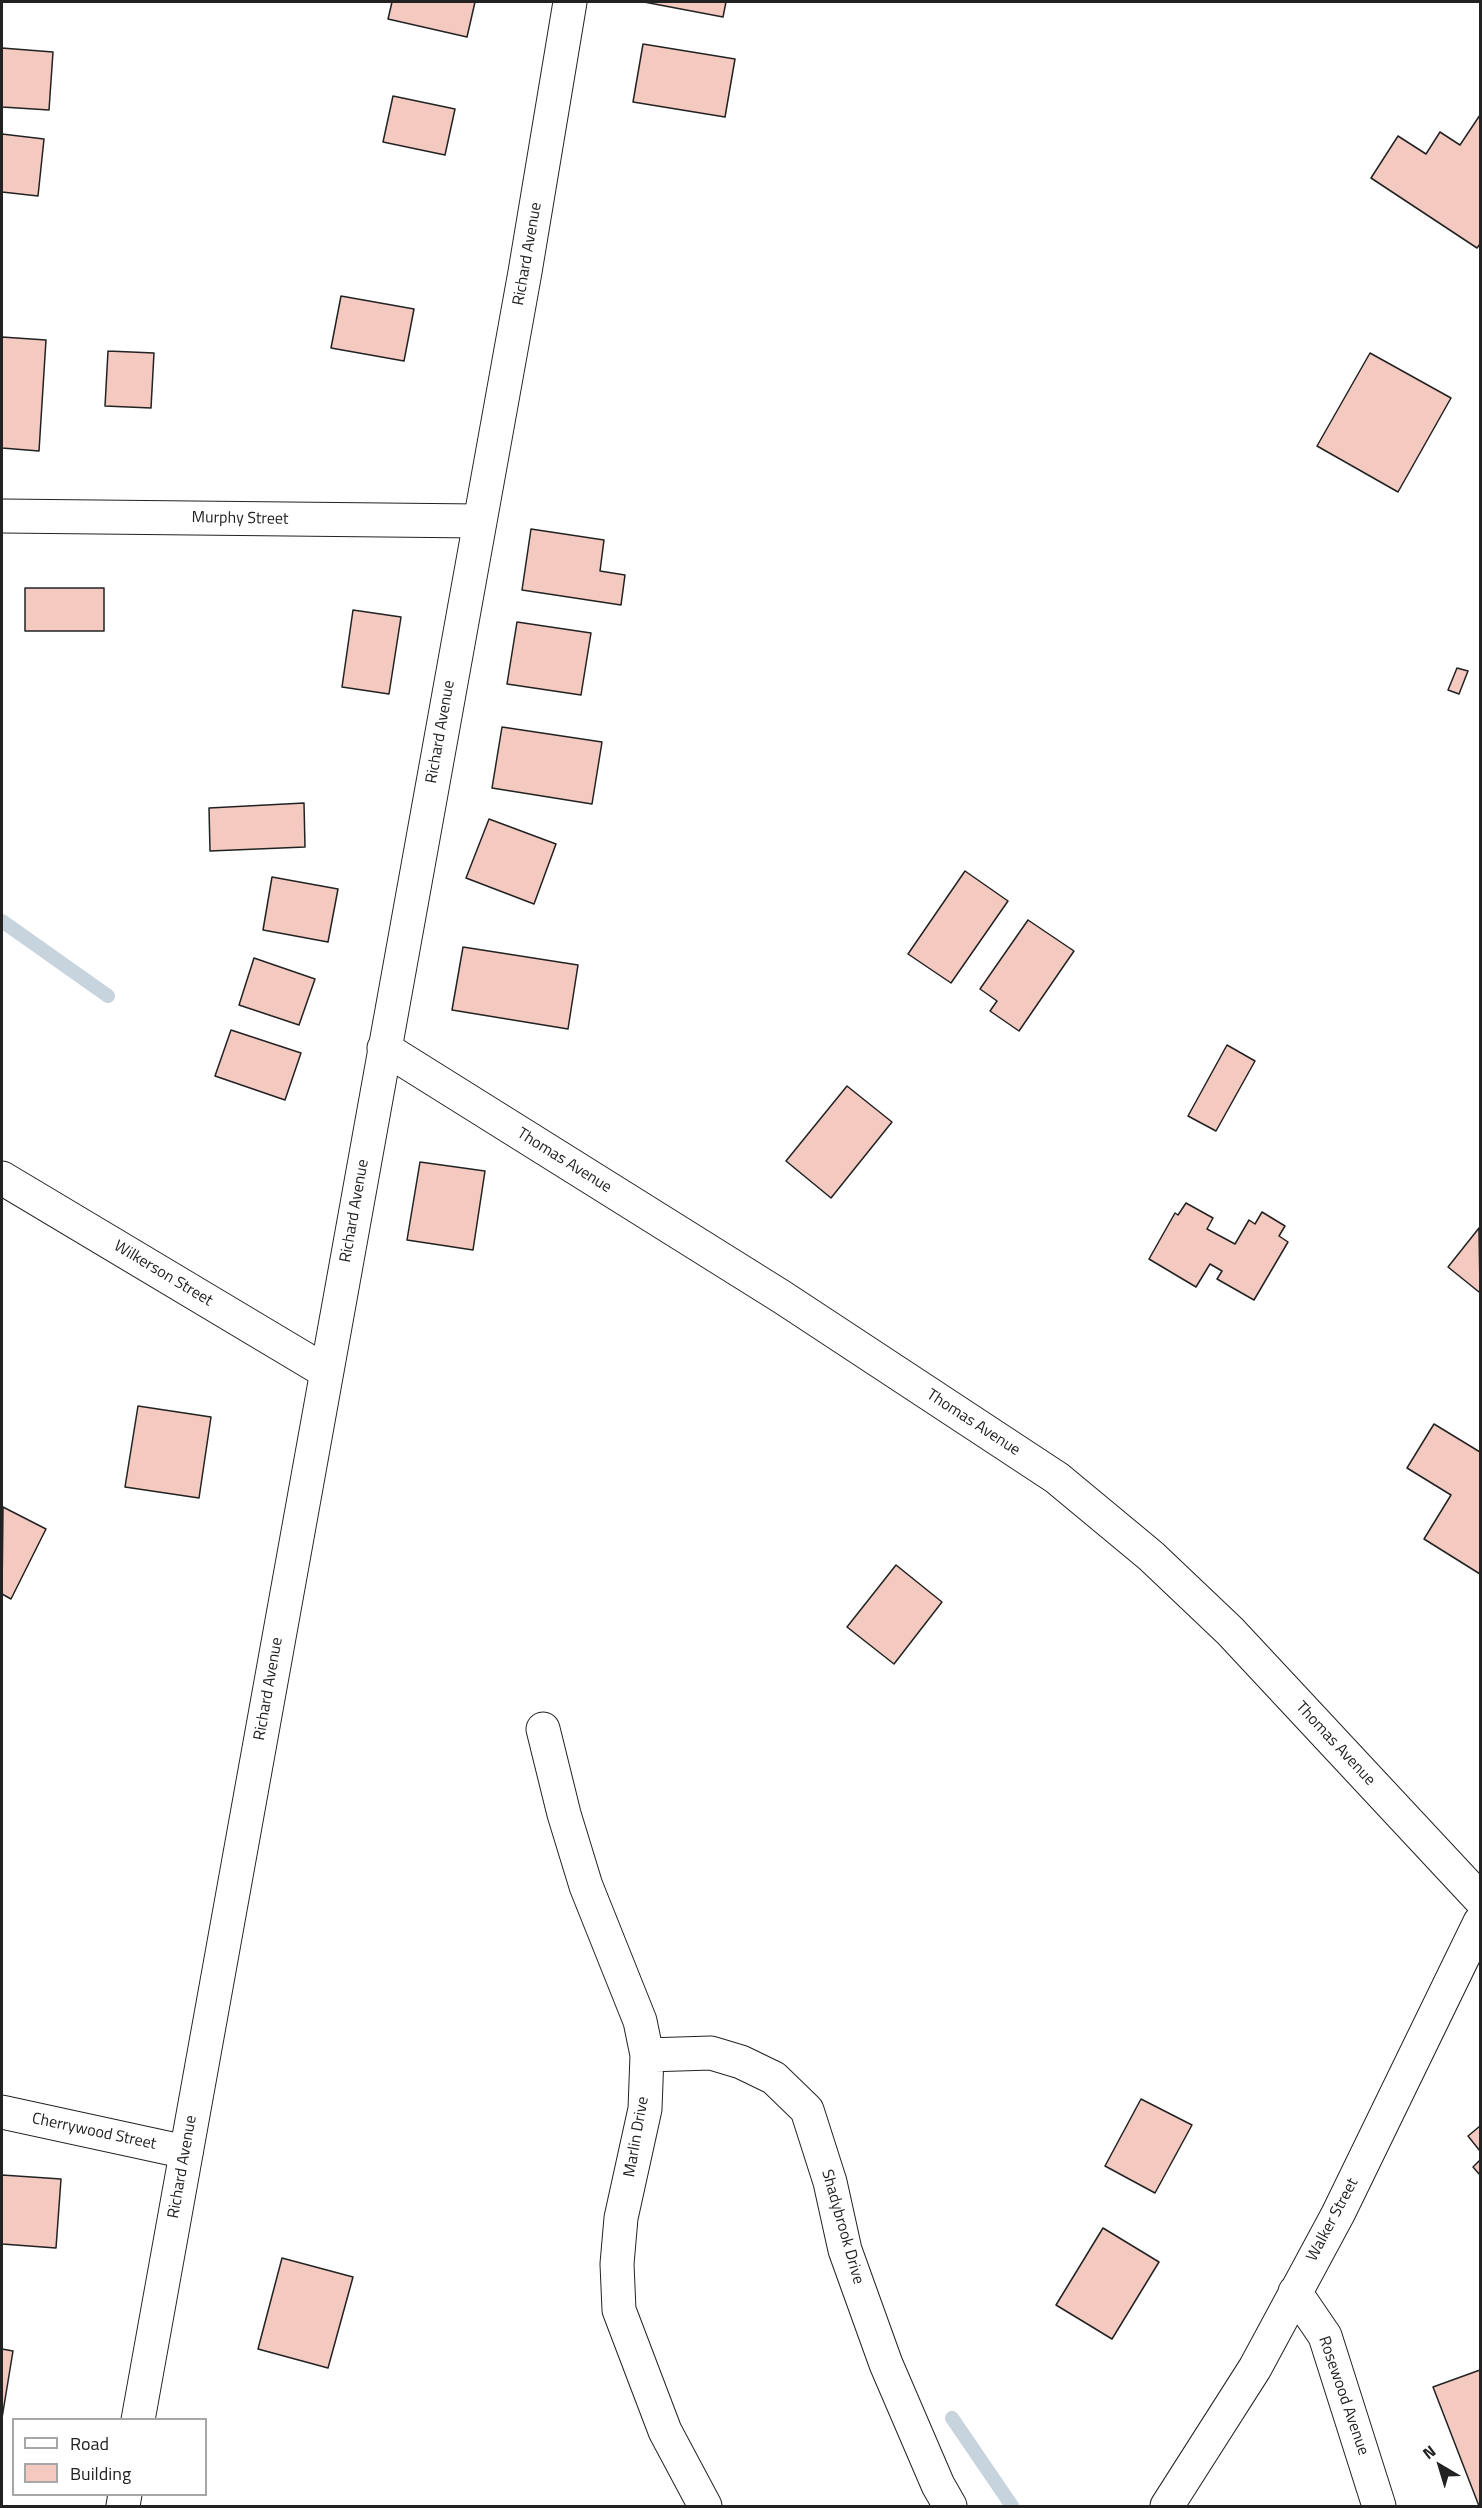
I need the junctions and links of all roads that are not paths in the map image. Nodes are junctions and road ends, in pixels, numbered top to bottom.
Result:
1 (570, 2) edge
2 (2, 516) edge
3 (479, 521) junction
4 (384, 1048) junction
5 (2, 1178) edge
6 (326, 1371) junction
7 (543, 1729) dead end
8 (1480, 1899) edge
9 (1480, 1922) edge
10 (647, 2055) junction
11 (2, 2112) edge
12 (186, 2152) junction
13 (1295, 2292) junction
14 (138, 2418) edge
15 (705, 2506) edge
16 (950, 2506) edge
17 (1167, 2506) edge
18 (1379, 2506) edge

1 - 3 street, Richard Avenue
2 - 3 street, Murphy Street
3 - 4 street, Richard Avenue
4 - 6 street, Richard Avenue
4 - 8 street, Thomas Avenue
5 - 6 street, Wilkerson Street
6 - 12 street, Richard Avenue
7 - 10 street, Marlin Drive
9 - 13 street, Walker Street
10 - 15 street, Marlin Drive
10 - 16 street, Shadybrook Drive
11 - 12 street, Cherrywood Street
12 - 14 street, Richard Avenue
13 - 17 street, Walker Street
13 - 18 street, Rosewood Avenue

